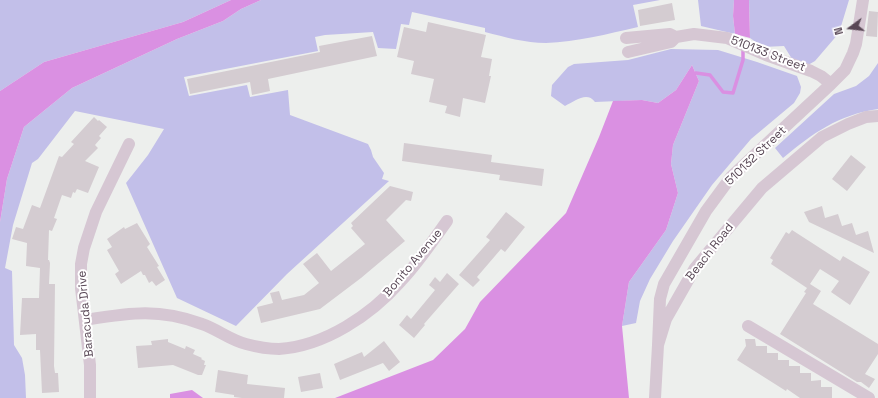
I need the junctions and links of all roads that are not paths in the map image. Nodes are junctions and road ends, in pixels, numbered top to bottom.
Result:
1 (863, 0) edge
2 (676, 37) junction
3 (626, 38) dead end
4 (628, 52) dead end
5 (831, 84) junction
6 (878, 116) edge
7 (129, 144) dead end
8 (447, 222) dead end
9 (86, 320) junction
10 (748, 326) dead end
11 (658, 345) junction
12 (90, 398) edge
13 (655, 398) edge
14 (869, 398) edge

1 - 5 street, 510132 Street
2 - 3 street, 510133 Street
2 - 4 street, 510133 Street
2 - 5 street, 510133 Street
5 - 11 street, 510132 Street
6 - 11 street, Beach Road
7 - 9 street, Baracuda Drive
8 - 9 street, Bonito Avenue
9 - 12 street, Baracuda Drive
10 - 14 street
11 - 13 street, Beach Road

